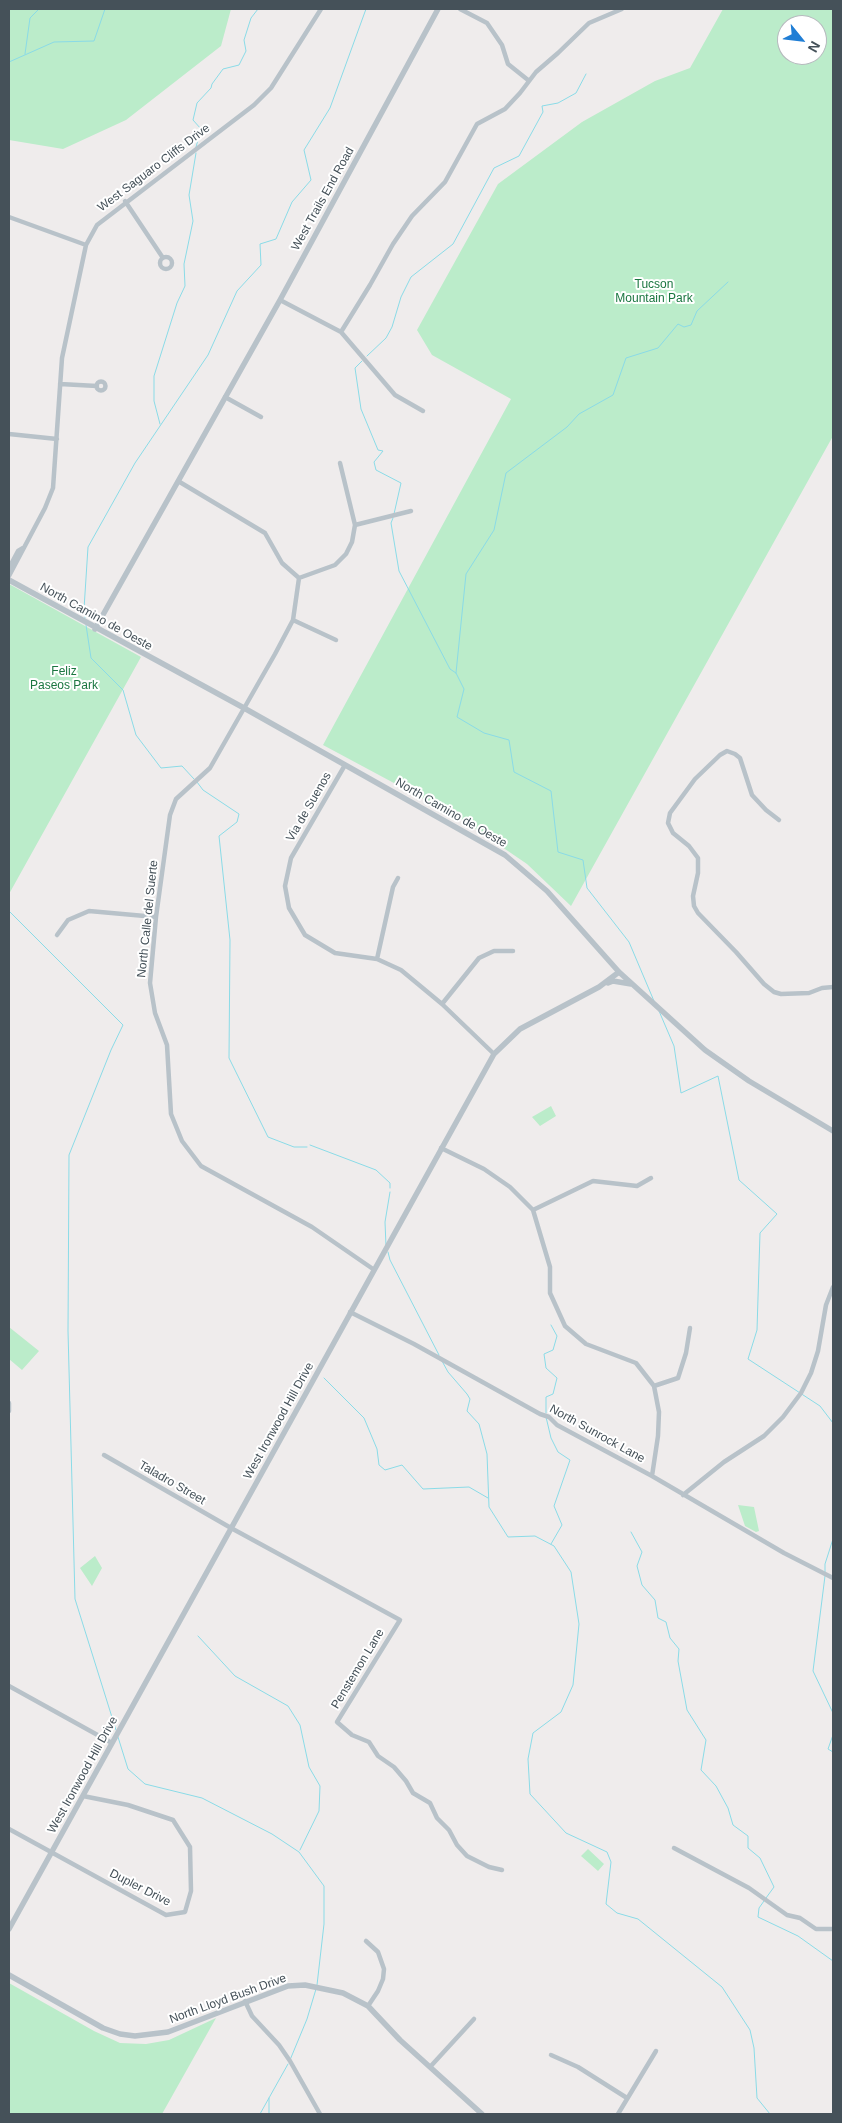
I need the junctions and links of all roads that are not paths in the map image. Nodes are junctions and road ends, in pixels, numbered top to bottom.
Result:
1 (321, 9) edge
2 (438, 9) edge
3 (460, 9) edge
4 (622, 9) edge
5 (528, 80) junction
6 (125, 201) junction
7 (9, 217) edge
8 (86, 245) junction
9 (163, 258) dead end
10 (280, 300) junction
11 (341, 332) junction
12 (60, 384) junction
13 (97, 386) dead end
14 (225, 397) junction
15 (423, 411) dead end
16 (261, 417) dead end
17 (9, 434) edge
18 (56, 439) junction
19 (340, 463) dead end
20 (178, 481) junction
21 (411, 511) dead end
22 (355, 525) junction
23 (23, 548) junction
24 (9, 568) edge
25 (9, 576) edge
26 (299, 578) junction
27 (9, 580) edge
28 (292, 620) junction
29 (95, 629) junction
30 (336, 640) dead end
31 (244, 708) junction
32 (345, 765) junction
33 (779, 820) dead end
34 (398, 878) dead end
35 (156, 917) junction
36 (57, 935) dead end
37 (513, 951) dead end
38 (377, 959) junction
39 (618, 972) junction
40 (604, 984) junction
41 (634, 986) junction
42 (833, 987) edge
43 (442, 1004) junction
44 (494, 1054) junction
45 (833, 1131) edge
46 (441, 1148) junction
47 (651, 1178) dead end
48 (533, 1210) junction
49 (374, 1269) junction
50 (833, 1287) edge
51 (350, 1312) junction
52 (690, 1328) dead end
53 (654, 1386) junction
54 (9, 1403) edge
55 (9, 1411) edge
56 (104, 1455) dead end
57 (652, 1476) junction
58 (683, 1495) junction
59 (231, 1528) junction
60 (833, 1578) edge
61 (9, 1686) edge
62 (112, 1743) junction
63 (83, 1796) junction
64 (9, 1829) edge
65 (674, 1848) dead end
66 (51, 1852) junction
67 (502, 1870) dead end
68 (9, 1929) edge
69 (833, 1929) edge
70 (366, 1941) dead end
71 (9, 1975) edge
72 (245, 2002) junction
73 (368, 2006) junction
74 (474, 2019) dead end
75 (656, 2051) dead end
76 (551, 2055) dead end
77 (430, 2067) junction
78 (627, 2098) junction
79 (320, 2114) edge
80 (482, 2114) edge
81 (618, 2114) edge

1 - 6 street, West Saguaro Cliffs Drive
2 - 10 street, West Trails End Road
3 - 5 street
4 - 5 street
5 - 11 street
6 - 8 street, West Saguaro Cliffs Drive
6 - 9 street
7 - 8 street
8 - 12 street, West Saguaro Cliffs Drive
10 - 11 street
10 - 14 street, West Trails End Road
11 - 15 street
12 - 13 street
12 - 18 street, West Saguaro Cliffs Drive
14 - 16 street
14 - 20 street, West Trails End Road
17 - 18 street
18 - 23 street, West Saguaro Cliffs Drive
19 - 22 street
20 - 26 street
20 - 29 street, West Trails End Road
21 - 22 street
22 - 26 street
23 - 24 street, West Saguaro Cliffs Drive
23 - 25 street, West Saguaro Cliffs Drive
26 - 28 street, North Calle del Suerte
27 - 29 street, North Camino de Oeste
28 - 30 street
28 - 31 street, North Calle del Suerte
29 - 31 street, North Camino de Oeste
31 - 32 street, North Camino de Oeste
31 - 35 street, North Calle del Suerte
32 - 38 street, Via de Suenos
32 - 39 street, North Camino de Oeste
33 - 42 street
34 - 38 street
35 - 36 street
35 - 49 street, North Calle del Suerte
37 - 43 street
38 - 43 street, Via de Suenos
39 - 40 street, West Ironwood Hill Drive
39 - 41 street, North Camino de Oeste
40 - 41 street
40 - 44 street, West Ironwood Hill Drive
41 - 45 street, North Camino de Oeste
43 - 44 street, Via de Suenos
44 - 46 street, West Ironwood Hill Drive
46 - 48 street
46 - 49 street, West Ironwood Hill Drive
47 - 48 street
48 - 53 street
49 - 51 street, West Ironwood Hill Drive
50 - 58 street
51 - 57 street, North Sunrock Lane
51 - 59 street, West Ironwood Hill Drive
52 - 53 street
53 - 57 street
54 - 55 street
56 - 59 street, Taladro Street
57 - 58 street, North Sunrock Lane
58 - 60 street, North Sunrock Lane
59 - 62 street, West Ironwood Hill Drive
59 - 67 street, Penstemon Lane
61 - 62 street
62 - 63 street, West Ironwood Hill Drive
63 - 66 street, West Ironwood Hill Drive
63 - 66 street, Dupler Drive
64 - 66 street
65 - 69 street
66 - 68 street, West Ironwood Hill Drive
70 - 73 street
71 - 72 street, North Lloyd Bush Drive
72 - 73 street, North Lloyd Bush Drive
72 - 79 street
73 - 77 street, North Lloyd Bush Drive
74 - 77 street
75 - 78 street
76 - 78 street
77 - 80 street, North Lloyd Bush Drive
78 - 81 street

